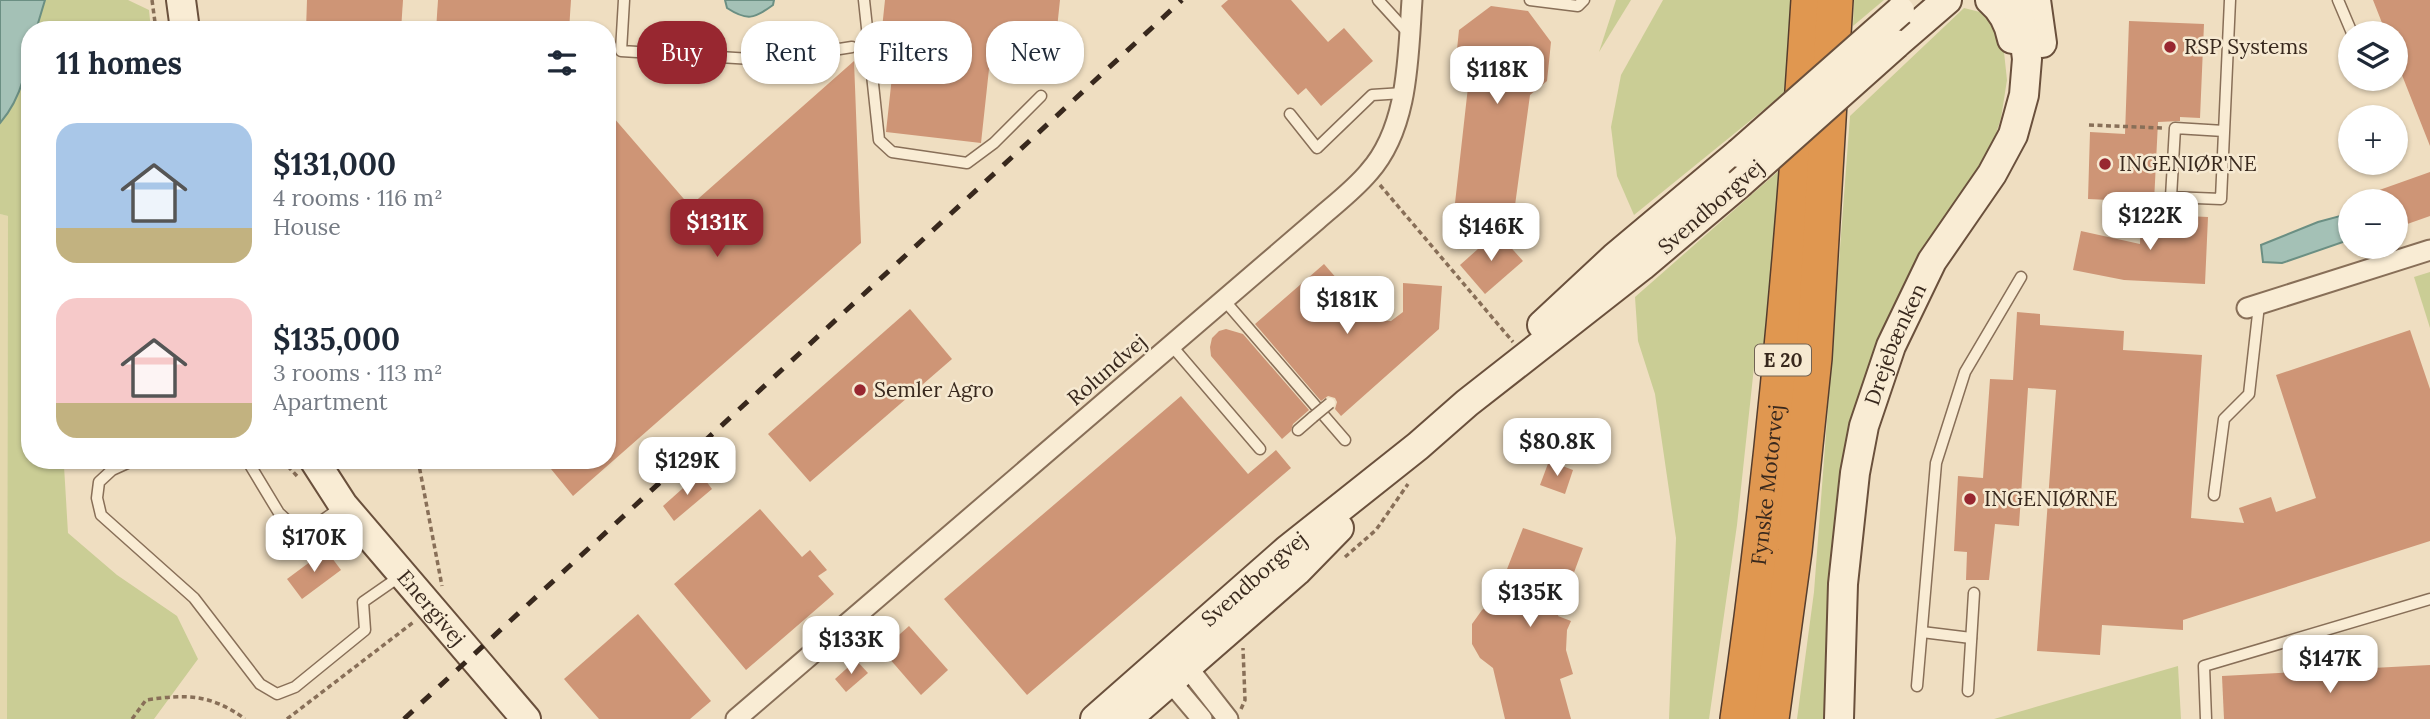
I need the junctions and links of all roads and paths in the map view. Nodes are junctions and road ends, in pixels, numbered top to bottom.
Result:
1 (152, 0) edge
2 (181, 0) edge
3 (624, 0) edge
4 (864, 0) edge
5 (1378, 0) edge
6 (1412, 0) edge
7 (1530, 0) edge
8 (1584, 0) edge
9 (1809, 0) edge
10 (1835, 0) edge
11 (1947, 0) edge
12 (1990, 0) edge
13 (2015, 0) edge
14 (2036, 0) edge
15 (2230, 0) edge
16 (2338, 0) edge
17 (1906, 6) edge
18 (155, 21) edge
19 (184, 21) edge
20 (2347, 21) edge
21 (1410, 35) junction
22 (852, 47) dead end
23 (1403, 93) junction
24 (1041, 96) dead end
25 (1290, 114) dead end
26 (2089, 125) dead end
27 (2175, 128) junction
28 (2224, 131) junction
29 (2013, 135) junction
30 (1370, 171) junction
31 (2430, 250) edge
32 (2021, 277) dead end
33 (1916, 297) junction
34 (1224, 300) junction
35 (2253, 306) joint
36 (1171, 345) junction
37 (1519, 349) junction
38 (1330, 403) dead end
39 (1467, 403) junction
40 (1298, 430) dead end
41 (1345, 440) dead end
42 (1260, 449) dead end
43 (114, 469) edge
44 (252, 469) edge
45 (320, 469) edge
46 (420, 469) edge
47 (2214, 495) dead end
48 (344, 505) junction
49 (402, 575) junction
50 (1974, 593) dead end
51 (2430, 599) edge
52 (434, 614) junction
53 (1922, 632) junction
54 (1971, 638) junction
55 (1172, 666) junction
56 (1917, 686) dead end
57 (1968, 691) dead end
58 (132, 719) edge
59 (245, 719) edge
60 (287, 719) edge
61 (526, 719) edge
62 (736, 719) edge
63 (1095, 719) edge
64 (1127, 719) edge
65 (1202, 719) edge
66 (1228, 719) edge
67 (1738, 719) edge
68 (1771, 719) edge
69 (1839, 719) edge
70 (2206, 719) edge

1 - 18 path
2 - 19 main road
3 - 22 lane
4 - 24 lane
5 - 21 lane
6 - 21 street, Rolundvej
7 - 8 lane
9 - 67 highway, Fynske Motorvej / E 20
10 - 68 highway, Fynske Motorvej / E 20
11 - 39 main road, Svendborgvej, bridge
12 - 29 main road
13 - 29 main road, Drejebænken
14 - 33 main road
15 - 28 lane
16 - 20 lane
17 - 37 main road, Svendborgvej, bridge
21 - 23 street, Rolundvej
23 - 25 lane
23 - 30 street, Rolundvej
26 - 27 path
27 - 28 lane
27 - 28 lane
29 - 33 main road, Drejebænken
30 - 34 street, Rolundvej
30 - 37 path
31 - 35 street
32 - 53 lane
33 - 69 main road, Drejebænken
34 - 36 street, Rolundvej
34 - 41 lane
35 - 47 lane
36 - 42 lane
36 - 62 street, Rolundvej
37 - 39 main road, Svendborgvej
38 - 40 lane, bridge
39 - 55 main road, Svendborgvej
43 - 49 lane
44 - 48 lane
45 - 48 main road, Energivej
46 - 52 path
48 - 49 main road, Energivej
49 - 52 main road, Energivej
50 - 54 lane
51 - 70 lane
52 - 60 path
52 - 61 main road, Energivej
53 - 54 lane
53 - 56 lane
54 - 57 lane
55 - 63 main road, Svendborgvej
55 - 64 main road, Svendborgvej
55 - 65 street
55 - 66 street
58 - 59 path

